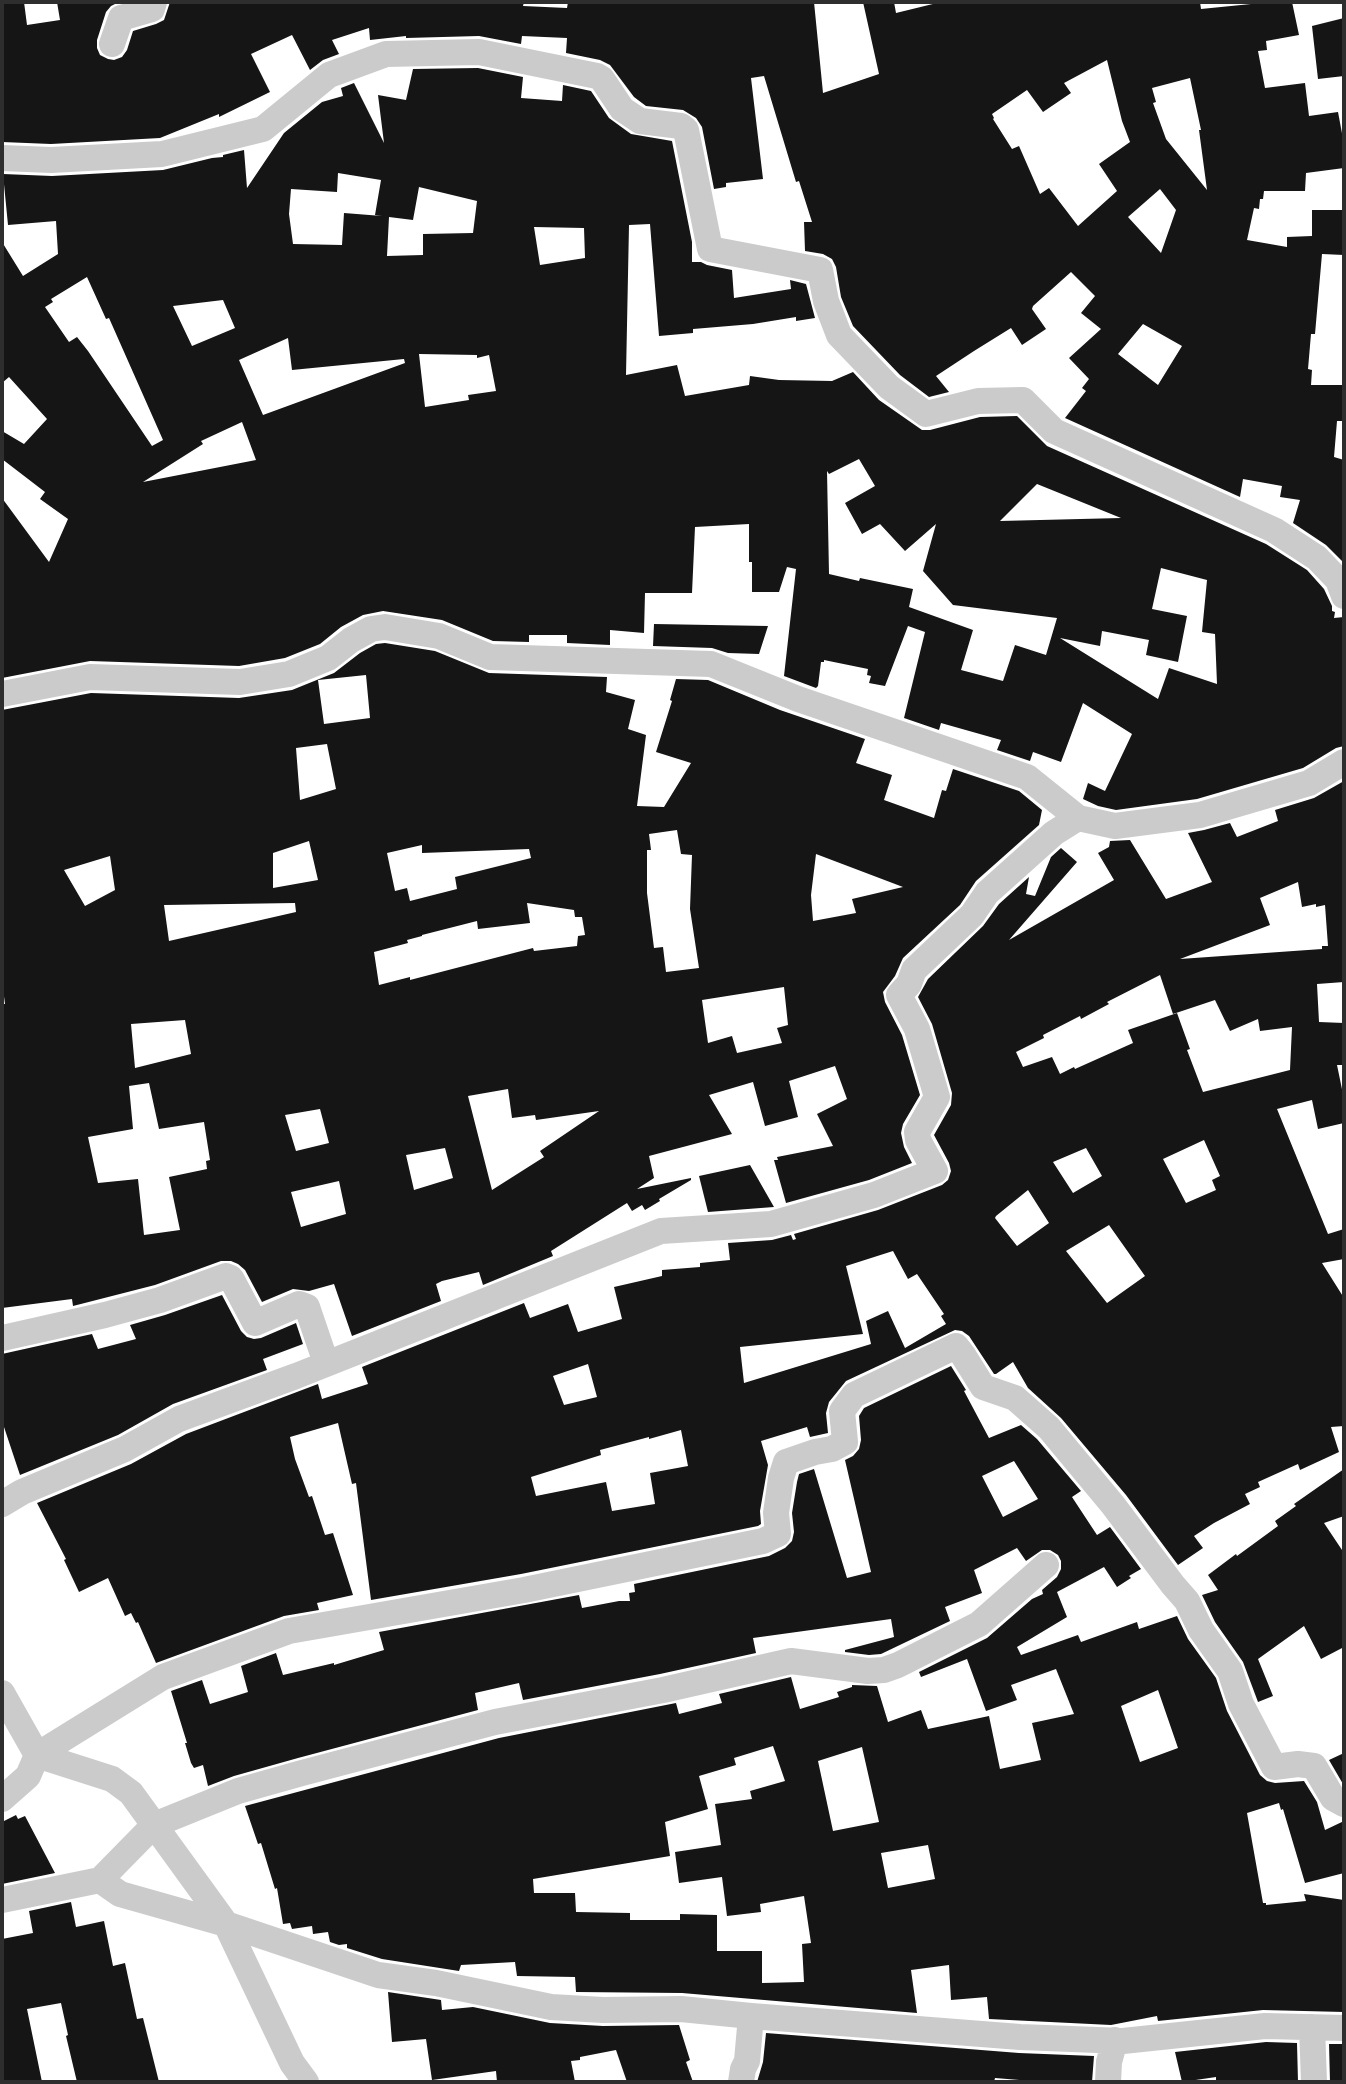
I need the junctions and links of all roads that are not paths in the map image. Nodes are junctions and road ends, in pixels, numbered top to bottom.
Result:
1 (154, 2) edge
2 (112, 44) dead end
3 (2, 158) edge
4 (1344, 596) edge
5 (2, 694) edge
6 (1344, 762) edge
7 (1078, 818) junction
8 (2, 1338) edge
9 (326, 1363) junction
10 (2, 1504) edge
11 (1046, 1565) dead end
12 (2, 1693) edge
13 (37, 1755) junction
14 (2, 1799) edge
15 (1344, 1804) edge
16 (154, 1825) junction
17 (100, 1880) junction
18 (2, 1900) edge
19 (226, 1924) junction
20 (751, 2016) junction
21 (1312, 2027) junction
22 (1344, 2028) edge
23 (1115, 2040) junction
24 (306, 2082) edge
25 (741, 2082) edge
26 (1108, 2082) edge
27 (1314, 2082) edge

1 - 2 street
3 - 4 street
5 - 7 street
6 - 7 street
7 - 9 street
8 - 9 street
9 - 10 street
11 - 16 street
12 - 13 street
13 - 14 street
13 - 15 street
13 - 16 street
16 - 17 street
16 - 19 street
17 - 18 street
17 - 19 street
19 - 20 street
19 - 24 street
20 - 23 street
20 - 25 street
21 - 22 street
21 - 23 street
21 - 27 street
23 - 26 street

